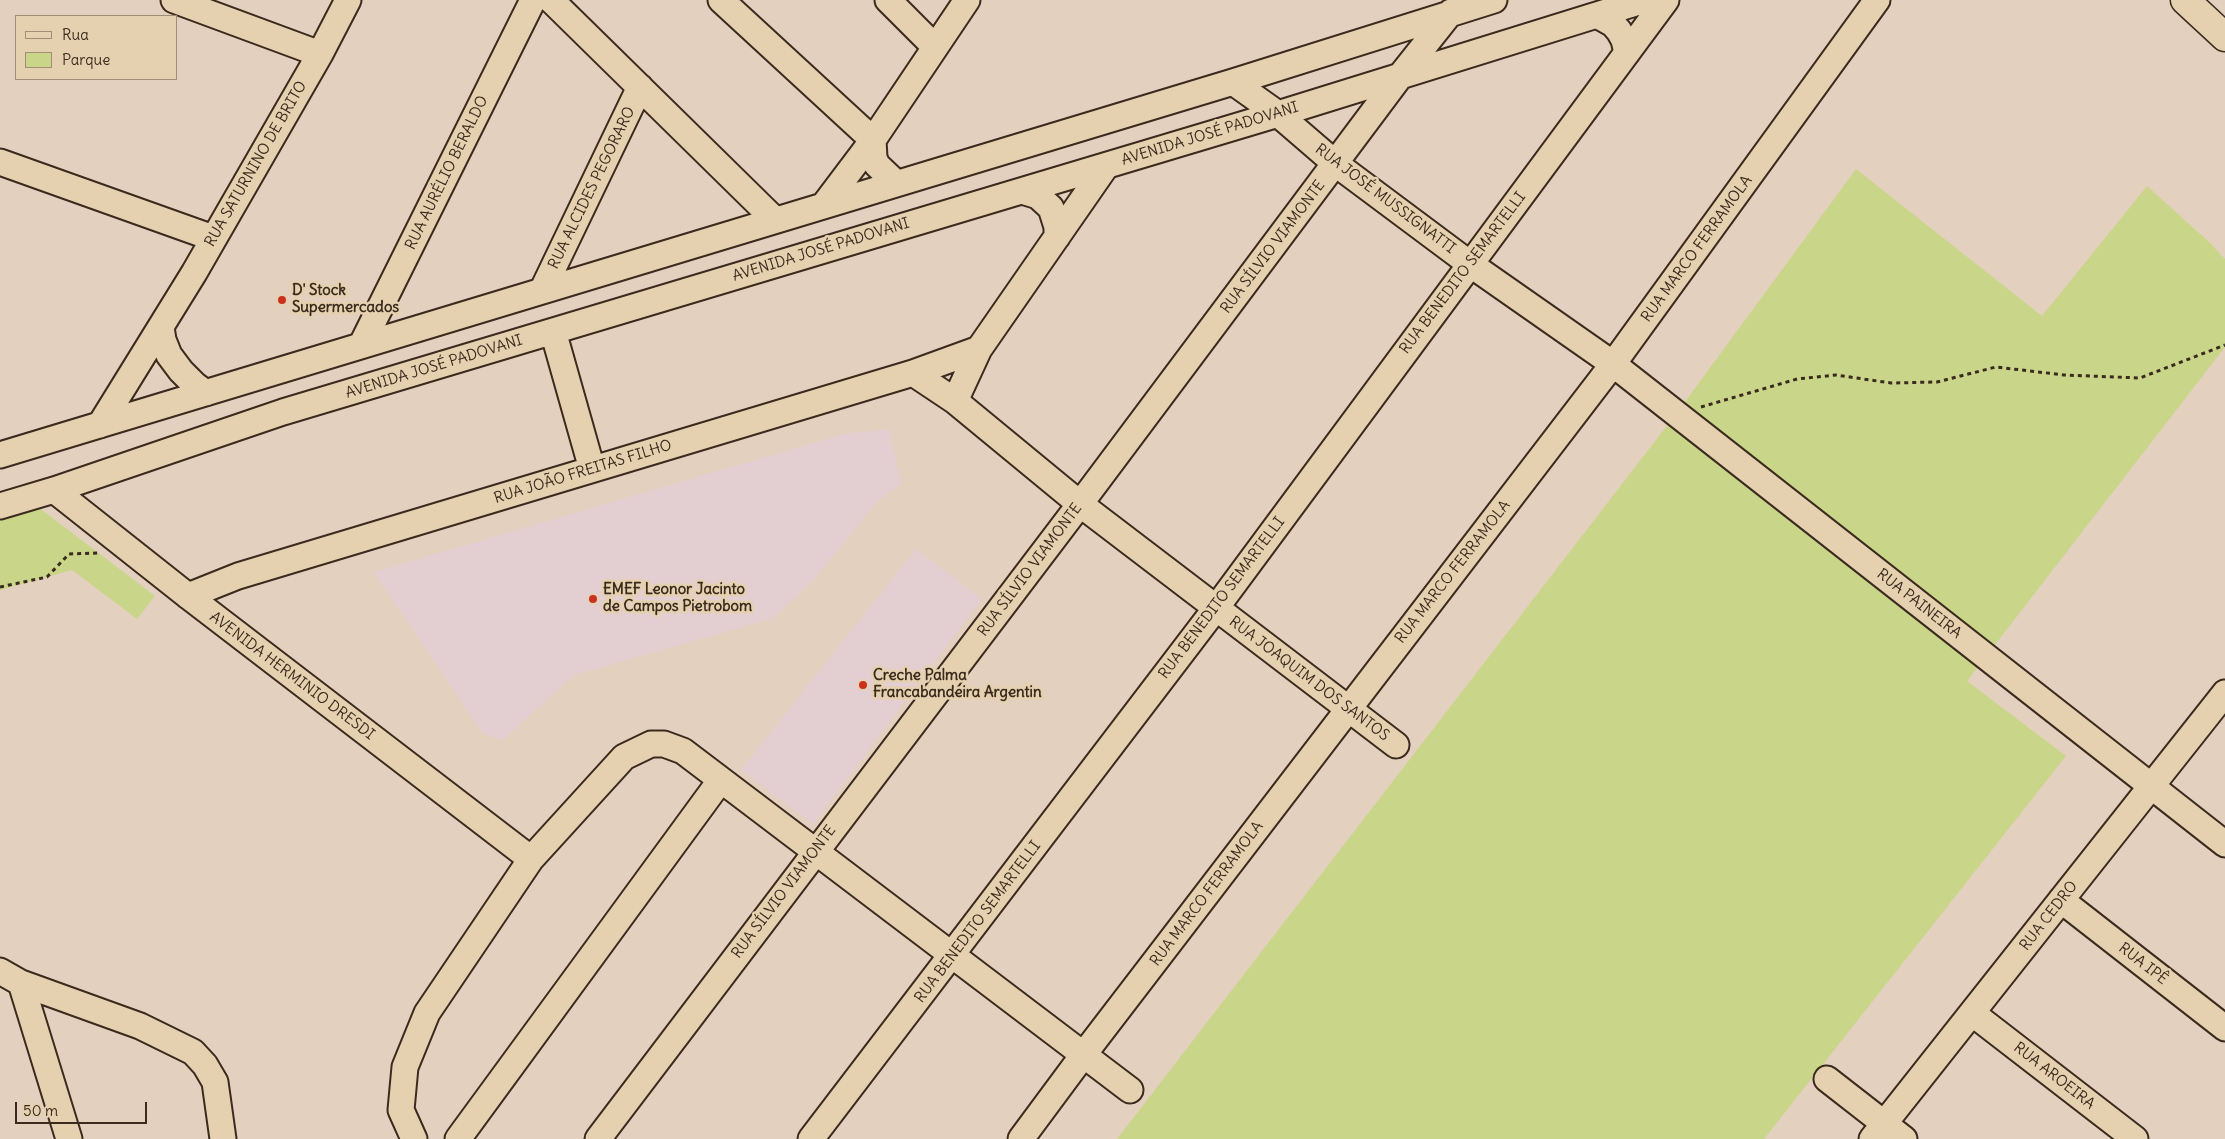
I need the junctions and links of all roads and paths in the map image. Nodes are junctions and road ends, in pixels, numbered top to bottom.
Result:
1 (174, 0) edge
2 (348, 0) edge
3 (533, 0) edge
4 (550, 0) edge
5 (721, 0) edge
6 (888, 0) edge
7 (967, 0) edge
8 (1494, 0) edge
9 (1645, 0) edge
10 (1666, 0) edge
11 (1877, 0) edge
12 (2186, 0) edge
13 (2208, 0) edge
14 (1455, 7) edge
15 (1597, 15) junction
16 (2225, 17) edge
17 (2225, 37) edge
18 (935, 47) junction
19 (1626, 53) junction
20 (320, 54) junction
21 (1401, 75) junction
22 (1233, 82) junction
23 (640, 87) junction
24 (1278, 114) junction
25 (874, 140) junction
26 (0, 162) edge
27 (1336, 164) junction
28 (1106, 166) junction
29 (896, 183) junction
30 (1022, 191) junction
31 (824, 204) junction
32 (775, 220) junction
33 (1057, 237) junction
34 (213, 238) junction
35 (1470, 264) junction
36 (543, 289) junction
37 (161, 327) junction
38 (552, 331) junction
39 (2225, 345) edge
40 (361, 346) junction
41 (979, 349) junction
42 (1613, 364) junction
43 (913, 373) junction
44 (206, 393) junction
45 (955, 401) junction
46 (1676, 414) junction
47 (100, 424) junction
48 (0, 455) edge
49 (592, 469) junction
50 (54, 490) junction
51 (1080, 504) junction
52 (0, 506) edge
53 (108, 553) dead end
54 (0, 587) edge
55 (188, 596) junction
56 (1216, 608) junction
57 (2225, 692) edge
58 (1348, 709) junction
59 (1396, 745) dead end
60 (720, 781) junction
61 (2151, 787) junction
62 (2225, 844) edge
63 (814, 852) junction
64 (531, 859) junction
65 (2061, 900) junction
66 (953, 955) junction
67 (11, 977) edge
68 (1972, 1013) junction
69 (2225, 1028) edge
70 (1084, 1054) junction
71 (1827, 1079) dead end
72 (1130, 1090) dead end
73 (1878, 1131) edge
74 (69, 1139) edge
75 (222, 1139) edge
76 (414, 1139) edge
77 (458, 1139) edge
78 (598, 1139) edge
79 (811, 1139) edge
80 (1021, 1139) edge
81 (1904, 1139) edge
82 (2135, 1139) edge

1 - 20 street
2 - 20 street, RUA SATURNINO DE BRITO
3 - 40 street, RUA AURÉLIO BERALDO
4 - 23 street
5 - 25 street
6 - 18 street
7 - 18 street
8 - 14 street
9 - 15 street, AVENIDA JOSÉ PADOVANI
10 - 19 street, RUA BENEDITO SEMARTELLI
11 - 42 street, RUA MARCO FERRAMOLA
12 - 17 main road
13 - 16 main road
14 - 21 street, RUA SÍLVIO VIAMONTE
14 - 22 street
15 - 19 street
15 - 21 street, AVENIDA JOSÉ PADOVANI
18 - 25 street
19 - 35 street, RUA BENEDITO SEMARTELLI
20 - 34 street, RUA SATURNINO DE BRITO
21 - 24 street, AVENIDA JOSÉ PADOVANI
21 - 27 street, RUA SÍLVIO VIAMONTE
22 - 24 street, RUA JOSÉ MUSSIGNATTI
22 - 29 street
23 - 32 street
23 - 36 street, RUA ALCIDES PEGORARO
24 - 27 street, RUA JOSÉ MUSSIGNATTI
24 - 28 street, AVENIDA JOSÉ PADOVANI
25 - 29 street
25 - 31 street
26 - 34 street
27 - 35 street, RUA JOSÉ MUSSIGNATTI
27 - 51 street, RUA SÍLVIO VIAMONTE
28 - 30 street, AVENIDA JOSÉ PADOVANI
28 - 33 street
29 - 31 street
30 - 33 street
30 - 38 street, AVENIDA JOSÉ PADOVANI
31 - 32 street
32 - 36 street
33 - 41 street
34 - 37 street, RUA SATURNINO DE BRITO
35 - 42 street, RUA JOSÉ MUSSIGNATTI
35 - 56 street, RUA BENEDITO SEMARTELLI
36 - 40 street
37 - 44 street
37 - 47 street, RUA SATURNINO DE BRITO
38 - 49 street
38 - 50 street, AVENIDA JOSÉ PADOVANI
39 - 46 path
40 - 44 street
41 - 43 street, RUA JOÃO FREITAS FILHO
41 - 45 street
42 - 46 street, RUA PAINEIRA
42 - 58 street, RUA MARCO FERRAMOLA
43 - 45 street, RUA JOAQUIM DOS SANTOS
43 - 49 street, RUA JOÃO FREITAS FILHO
44 - 47 street
45 - 51 street, RUA JOAQUIM DOS SANTOS
46 - 61 street, RUA PAINEIRA
47 - 48 street
49 - 55 street, RUA JOÃO FREITAS FILHO
50 - 52 street, AVENIDA JOSÉ PADOVANI
50 - 55 street, AVENIDA HERMINIO DRESDI
51 - 56 street, RUA JOAQUIM DOS SANTOS
51 - 63 street, RUA SÍLVIO VIAMONTE
53 - 54 path
55 - 64 street, AVENIDA HERMINIO DRESDI
56 - 58 street, RUA JOAQUIM DOS SANTOS
56 - 66 street, RUA BENEDITO SEMARTELLI
57 - 61 street, RUA CEDRO
58 - 59 street, RUA JOAQUIM DOS SANTOS
58 - 70 street, RUA MARCO FERRAMOLA
60 - 63 street
60 - 64 street
60 - 77 street
61 - 62 street, RUA PAINEIRA
61 - 65 street, RUA CEDRO
63 - 66 street
63 - 78 street, RUA SÍLVIO VIAMONTE
64 - 76 street
65 - 68 street, RUA CEDRO
65 - 69 street, RUA IPÊ
66 - 70 street
66 - 79 street, RUA BENEDITO SEMARTELLI
67 - 74 street
67 - 75 street
68 - 73 street, RUA CEDRO
68 - 82 street, RUA AROEIRA
70 - 72 street
70 - 80 street, RUA MARCO FERRAMOLA
71 - 73 street
73 - 81 street

